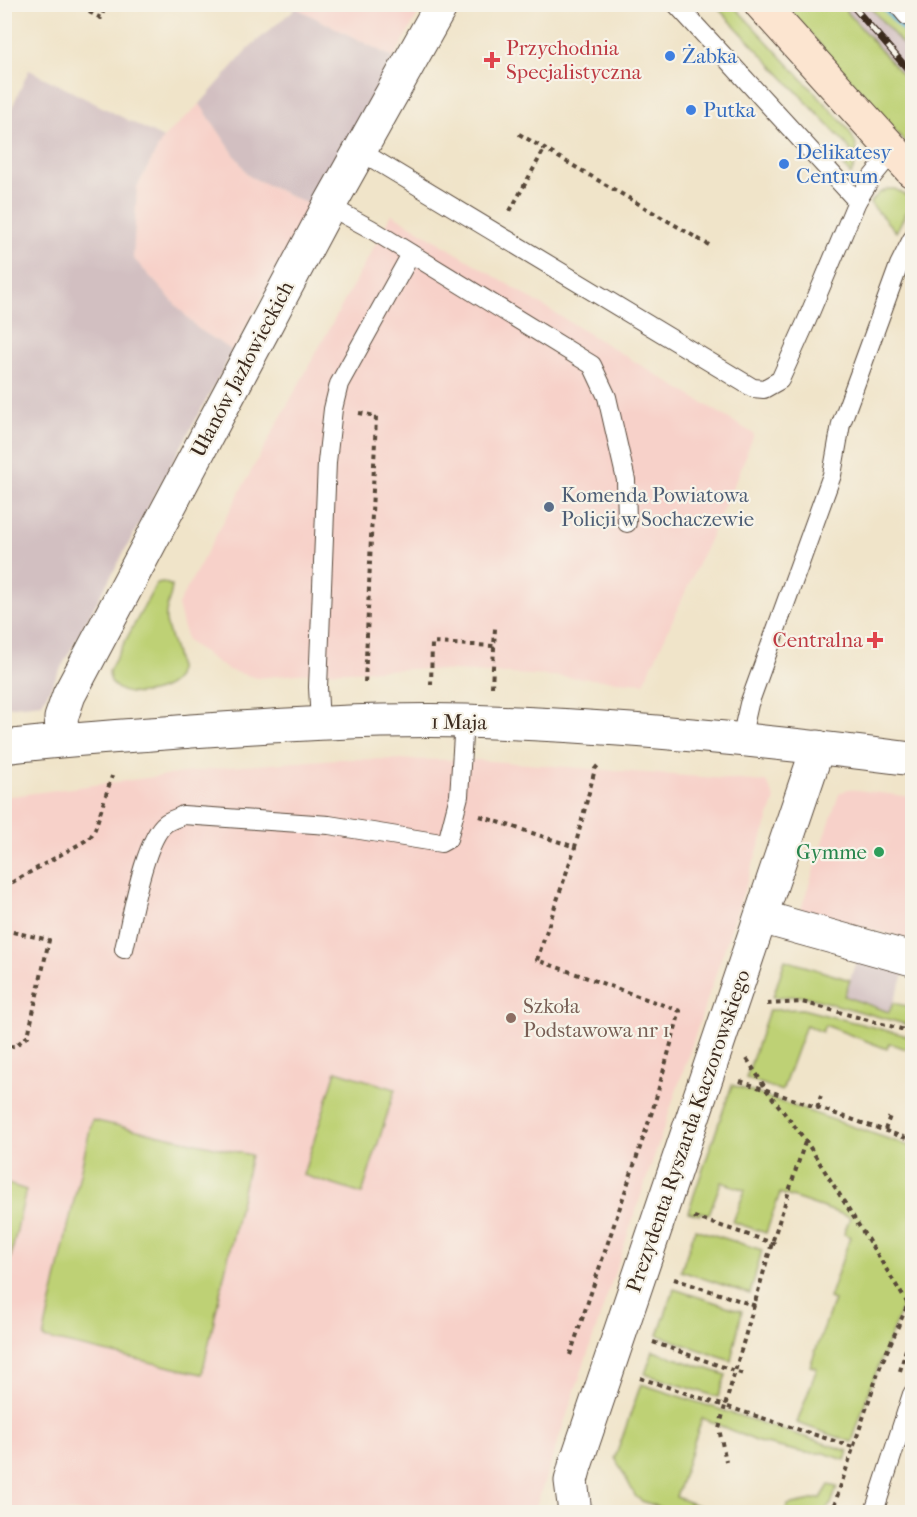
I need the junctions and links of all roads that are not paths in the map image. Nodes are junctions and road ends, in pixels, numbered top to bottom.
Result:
1 (442, 4) edge
2 (676, 4) edge
3 (761, 4) edge
4 (907, 4) edge
5 (912, 10) edge
6 (360, 151) junction
7 (903, 161) edge
8 (857, 201) junction
9 (329, 206) junction
10 (912, 239) edge
11 (411, 254) junction
12 (627, 523) dead end
13 (464, 721) junction
14 (320, 723) junction
15 (741, 739) junction
16 (63, 740) junction
17 (4, 747) edge
18 (818, 747) junction
19 (912, 759) edge
20 (761, 917) junction
21 (124, 949) dead end
22 (912, 958) edge
23 (912, 1394) edge
24 (578, 1510) edge
25 (874, 1512) edge

1 - 6 street, Ułanów Jazłowieckich
2 - 8 lane
3 - 7 main road
4 - 5 street
6 - 8 lane
6 - 9 street, Ułanów Jazłowieckich
7 - 8 lane
9 - 11 lane
9 - 16 street, Ułanów Jazłowieckich
10 - 15 lane
11 - 12 lane
11 - 14 lane
13 - 14 street, 1 Maja
13 - 15 street, 1 Maja
13 - 21 lane
14 - 16 street, 1 Maja
15 - 18 street, 1 Maja
16 - 17 street, 1 Maja
18 - 19 street, 1 Maja
18 - 20 street, Prezydenta Ryszarda Kaczorowskiego
20 - 22 street
20 - 24 street, Prezydenta Ryszarda Kaczorowskiego
23 - 25 lane

